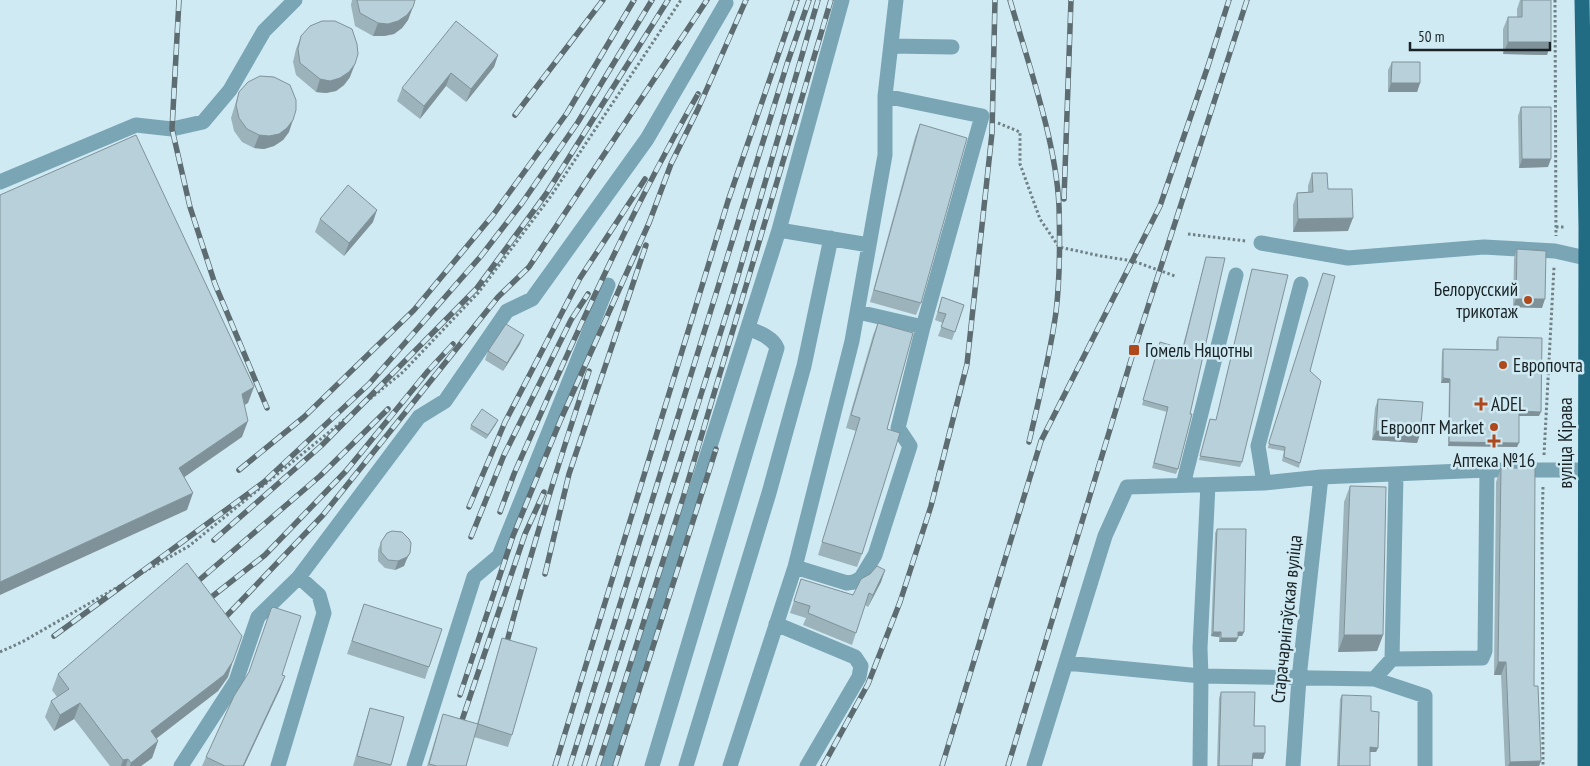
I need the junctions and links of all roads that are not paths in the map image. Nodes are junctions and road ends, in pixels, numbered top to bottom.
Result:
1 (295, 0) edge
2 (842, 0) edge
3 (896, 0) edge
4 (1582, 0) edge
5 (726, 3) dead end
6 (891, 46) junction
7 (952, 46) dead end
8 (885, 96) junction
9 (0, 182) edge
10 (779, 230) junction
11 (830, 238) junction
12 (869, 244) junction
13 (1261, 244) road end
14 (1588, 259) edge
15 (1236, 275) dead end
16 (1301, 284) dead end
17 (608, 285) dead end
18 (858, 312) junction
19 (923, 327) junction
20 (748, 328) junction
21 (1487, 470) junction
22 (1586, 470) junction
23 (1396, 475) junction
24 (1321, 477) junction
25 (1264, 484) junction
26 (1183, 485) junction
27 (1208, 485) junction
28 (795, 567) junction
29 (299, 577) junction
30 (776, 624) junction
31 (1392, 659) junction
32 (1066, 663) junction
33 (1201, 676) junction
34 (1299, 678) junction
35 (1588, 678) edge
36 (1374, 679) junction
37 (181, 766) edge
38 (278, 766) edge
39 (414, 766) edge
40 (608, 766) edge
41 (652, 766) edge
42 (686, 766) edge
43 (730, 766) edge
44 (807, 766) edge
45 (1034, 766) edge
46 (1200, 766) edge
47 (1293, 766) edge
48 (1425, 766) edge
49 (1585, 766) edge

1 - 9 street
2 - 10 street
3 - 6 street
4 - 14 main road, вуліца Кірава
5 - 29 street
6 - 7 street
6 - 8 street
8 - 12 street
8 - 19 street
10 - 11 street
10 - 20 street
11 - 12 street
11 - 42 street
12 - 18 street
13 - 14 street
14 - 22 main road, вуліца Кірава
15 - 26 street
16 - 25 street
17 - 39 street
18 - 19 street
18 - 28 street
19 - 28 street
20 - 40 street
20 - 41 street
21 - 22 street
21 - 23 street
21 - 31 street
22 - 35 main road, вуліца Кірава
23 - 24 street
23 - 31 street
24 - 25 street
24 - 34 street, Старачарнігаўская вуліца
25 - 27 street
26 - 27 street
26 - 32 street
27 - 33 street
28 - 30 street
29 - 37 street
29 - 38 street
30 - 43 street
30 - 44 street
31 - 36 street
32 - 33 street
32 - 45 street
33 - 34 street
33 - 46 street
34 - 36 street
34 - 47 street, Старачарнігаўская вуліца
35 - 49 main road, вуліца Кірава
36 - 48 street

